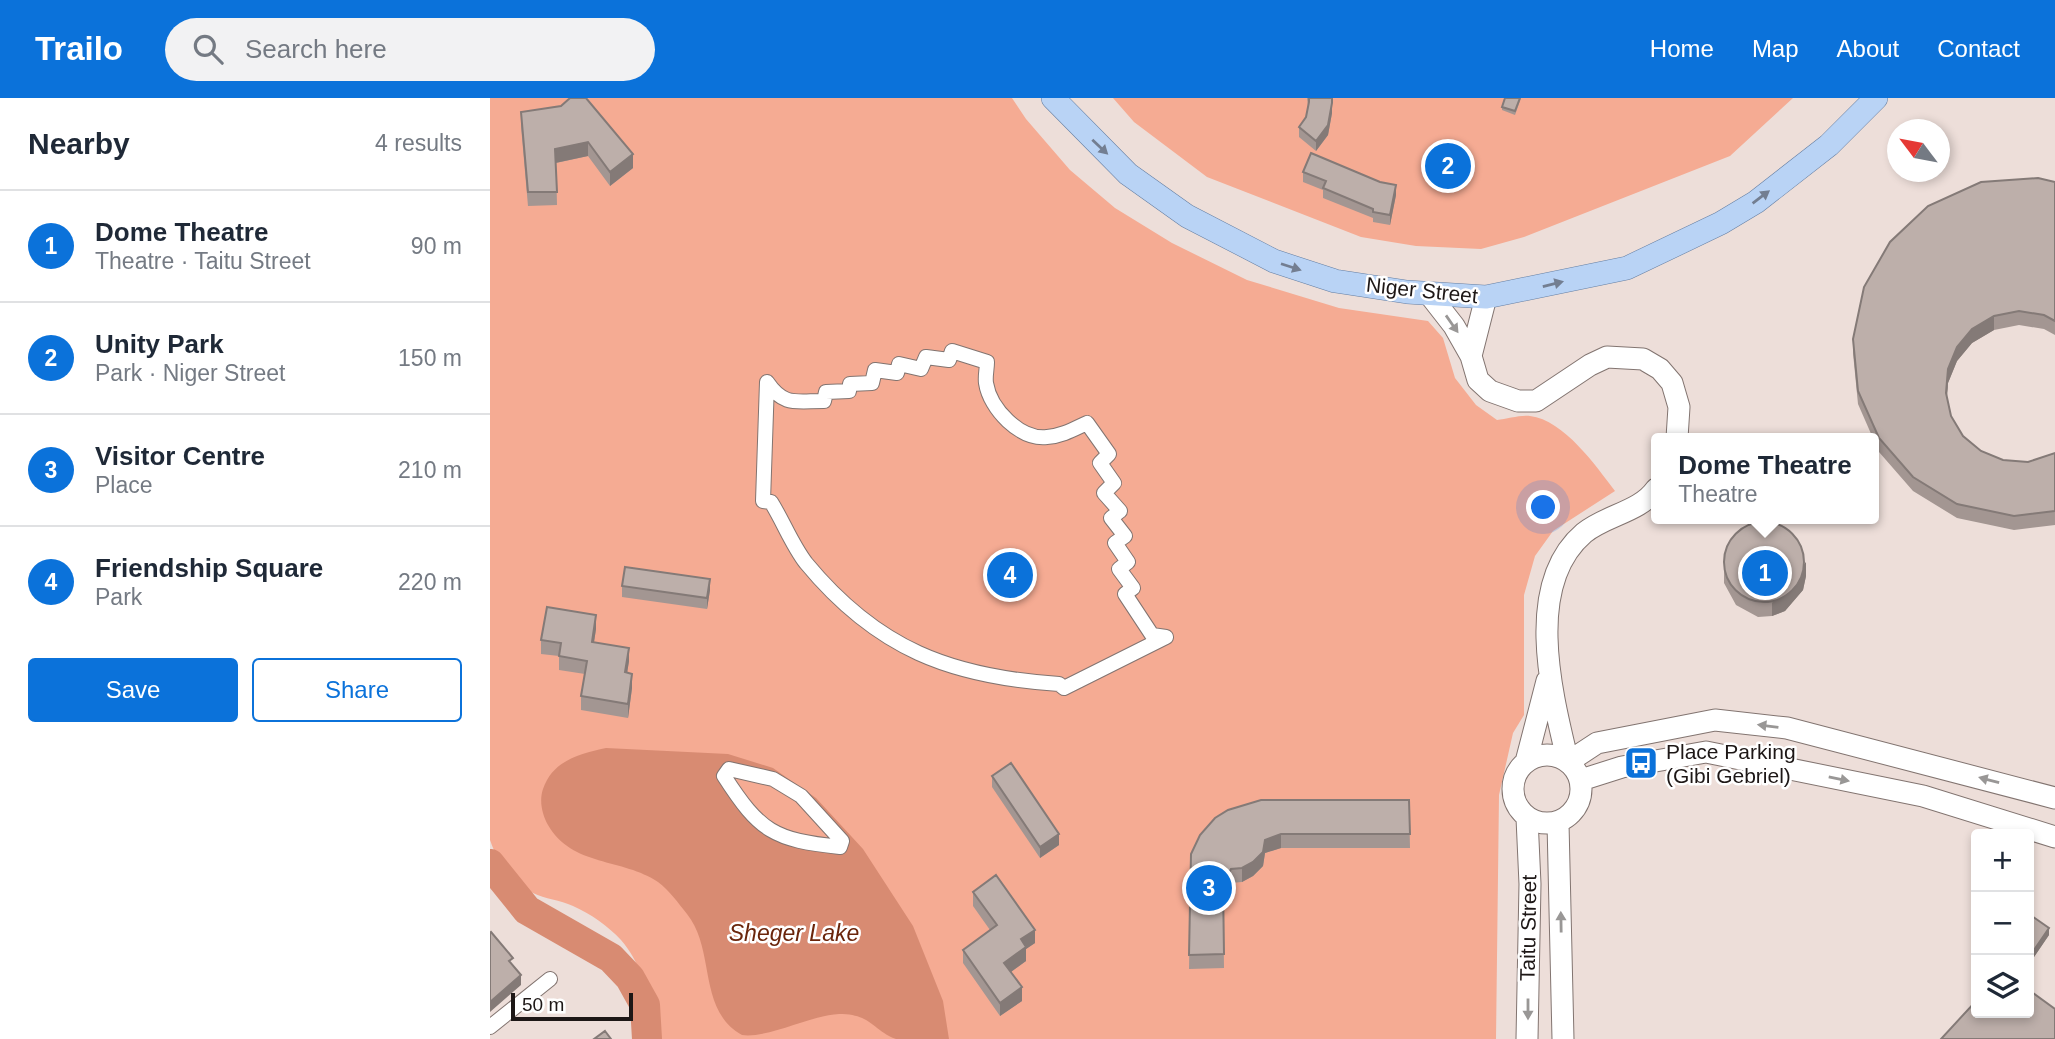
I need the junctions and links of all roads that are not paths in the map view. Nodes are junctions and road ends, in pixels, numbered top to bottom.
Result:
1 (1053, 98) edge
2 (1876, 98) edge
3 (1429, 294) junction
4 (1486, 297) junction
5 (1471, 356) junction
6 (767, 382) joint
7 (1677, 433) edge
8 (1651, 494) edge
9 (1549, 673) junction
10 (1526, 762) junction
11 (1568, 762) junction
12 (724, 776) joint
13 (1581, 780) junction
14 (2055, 798) edge
15 (1527, 818) junction
16 (1558, 822) junction
17 (2055, 837) edge
18 (550, 979) dead end
19 (490, 1027) edge
20 (1527, 1039) edge
21 (1563, 1039) edge

1 -> 3 main road, Niger Street
4 -> 2 main road, Niger Street
3 - 4 main road, Niger Street
3 -> 5 main road
4 - 5 main road
5 - 7 main road
6 - 6 street
8 - 9 main road
9 - 10 main road
9 - 11 main road
10 - 11 main road
10 - 15 main road
11 - 13 main road
14 -> 11 main road
12 - 12 street
13 - 16 main road
13 -> 17 main road
15 - 16 main road
15 -> 20 main road, Taitu Street
21 -> 16 main road, Taitu Street
18 - 19 street

